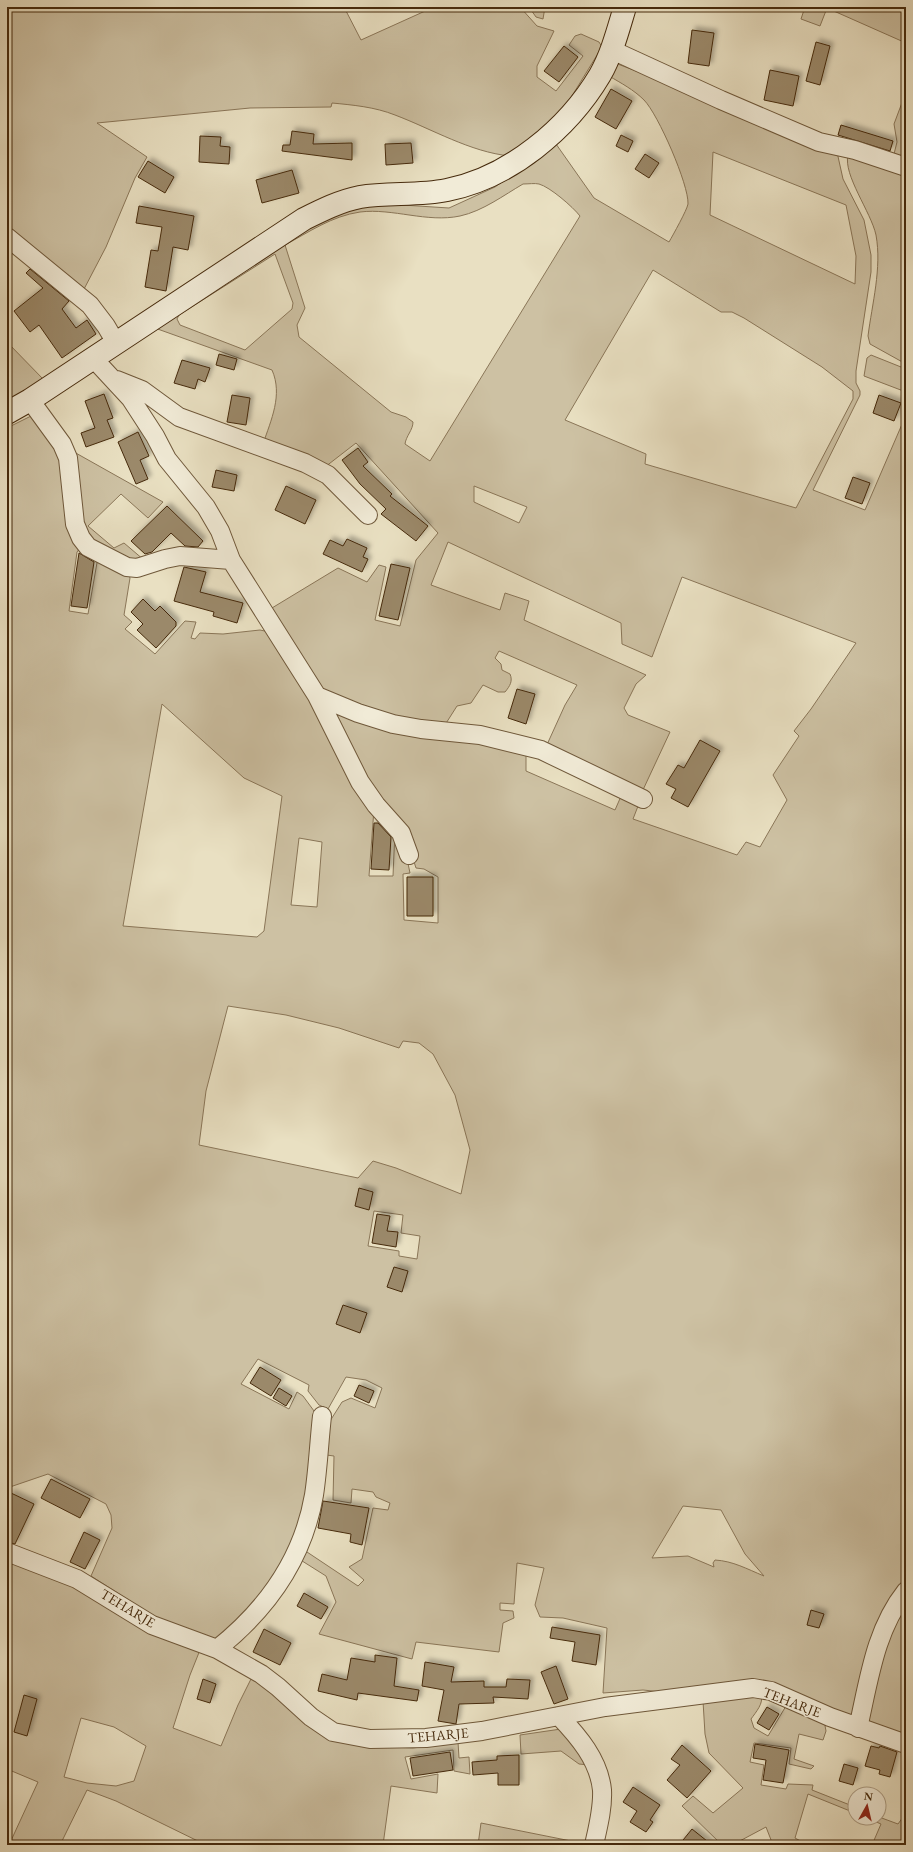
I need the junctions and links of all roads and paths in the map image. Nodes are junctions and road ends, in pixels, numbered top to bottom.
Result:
1 (625, 7) edge
2 (612, 50) junction
3 (906, 167) edge
4 (7, 237) edge
5 (116, 343) junction
6 (93, 358) junction
7 (109, 377) junction
8 (30, 400) junction
9 (7, 413) edge
10 (368, 515) dead end
11 (231, 560) junction
12 (317, 696) junction
13 (644, 799) dead end
14 (409, 856) dead end
15 (322, 1416) dead end
16 (7, 1552) edge
17 (906, 1591) edge
18 (217, 1649) junction
19 (559, 1716) junction
20 (858, 1728) junction
21 (906, 1744) edge
22 (594, 1845) edge

1 - 2 main road
2 - 3 street
2 - 5 main road
4 - 5 street
5 - 6 main road
6 - 7 street
6 - 8 main road
7 - 10 street
7 - 11 street
8 - 9 main road
8 - 11 street
11 - 12 street
12 - 13 street
12 - 14 street
15 - 18 street
16 - 18 street, TEHARJE
17 - 20 street
18 - 19 street, TEHARJE
19 - 20 street, TEHARJE
19 - 22 street
20 - 21 street, TEHARJE

